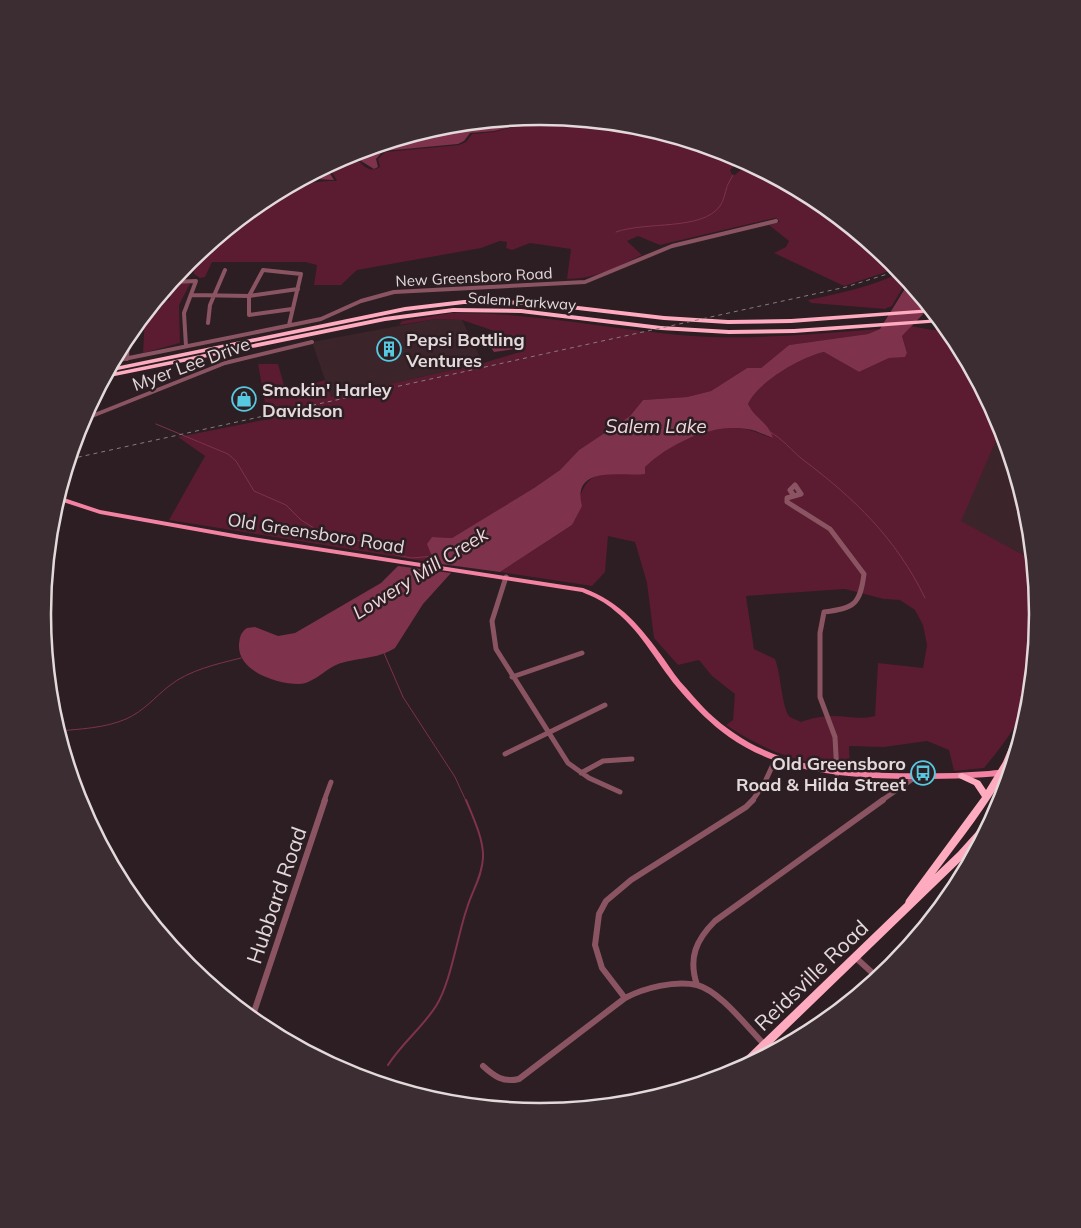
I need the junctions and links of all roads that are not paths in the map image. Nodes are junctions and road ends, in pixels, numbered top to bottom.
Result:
1 (776, 221) dead end
2 (225, 270) dead end
3 (182, 282) edge
4 (298, 289) junction
5 (192, 295) junction
6 (214, 295) junction
7 (249, 296) junction
8 (292, 309) junction
9 (926, 312) edge
10 (933, 321) edge
11 (208, 322) dead end
12 (289, 326) junction
13 (312, 342) dead end
14 (186, 346) junction
15 (127, 353) edge
16 (127, 358) junction
17 (123, 359) edge
18 (117, 368) edge
19 (114, 374) edge
20 (94, 415) edge
21 (794, 496) dead end
22 (65, 501) edge
23 (506, 577) junction
24 (582, 653) dead end
25 (512, 677) junction
26 (605, 705) dead end
27 (548, 734) junction
28 (505, 754) dead end
29 (1009, 754) edge
30 (776, 758) junction
31 (632, 759) dead end
32 (581, 773) junction
33 (1003, 773) edge
34 (837, 774) junction
35 (1000, 774) junction
36 (918, 776) junction
37 (962, 776) junction
38 (331, 782) dead end
39 (620, 792) dead end
40 (987, 797) junction
41 (975, 839) edge
42 (909, 903) junction
43 (854, 957) junction
44 (872, 973) edge
45 (697, 985) junction
46 (625, 998) junction
47 (255, 1010) edge
48 (764, 1044) junction
49 (753, 1055) edge
50 (483, 1066) dead end

1 - 12 street, New Greensboro Road
2 - 6 street
3 - 5 street
4 - 7 street
4 - 7 street
4 - 8 street
5 - 6 street
5 - 14 street
6 - 7 street
6 - 11 street
7 - 8 street
8 - 12 street
9 - 18 highway, Salem Parkway
10 - 19 highway, Salem Parkway
12 - 14 street, New Greensboro Road
13 - 20 street, Myer Lee Drive
14 - 16 street, New Greensboro Road
15 - 16 street
16 - 17 street, New Greensboro Road
21 - 34 street
22 - 23 main road, Old Greensboro Road
23 - 25 street
23 - 30 main road, Old Greensboro Road
24 - 25 street
25 - 27 street
26 - 27 street
27 - 28 street
27 - 32 street
29 - 35 highway, Reidsville Road
30 - 34 main road, Old Greensboro Road
30 - 46 street
31 - 32 street
32 - 39 street
33 - 35 main road, Old Greensboro Road
34 - 36 main road, Old Greensboro Road
35 - 37 main road, Old Greensboro Road
35 - 40 highway, Reidsville Road
36 - 37 main road, Old Greensboro Road
36 - 45 street
37 - 40 highway
38 - 47 street, Hubbard Road
40 - 42 highway, Reidsville Road
41 - 42 highway, Reidsville Road
42 - 43 highway, Reidsville Road
43 - 44 street
43 - 48 highway, Reidsville Road
45 - 46 street
45 - 48 street
46 - 50 street
48 - 49 highway, Reidsville Road

